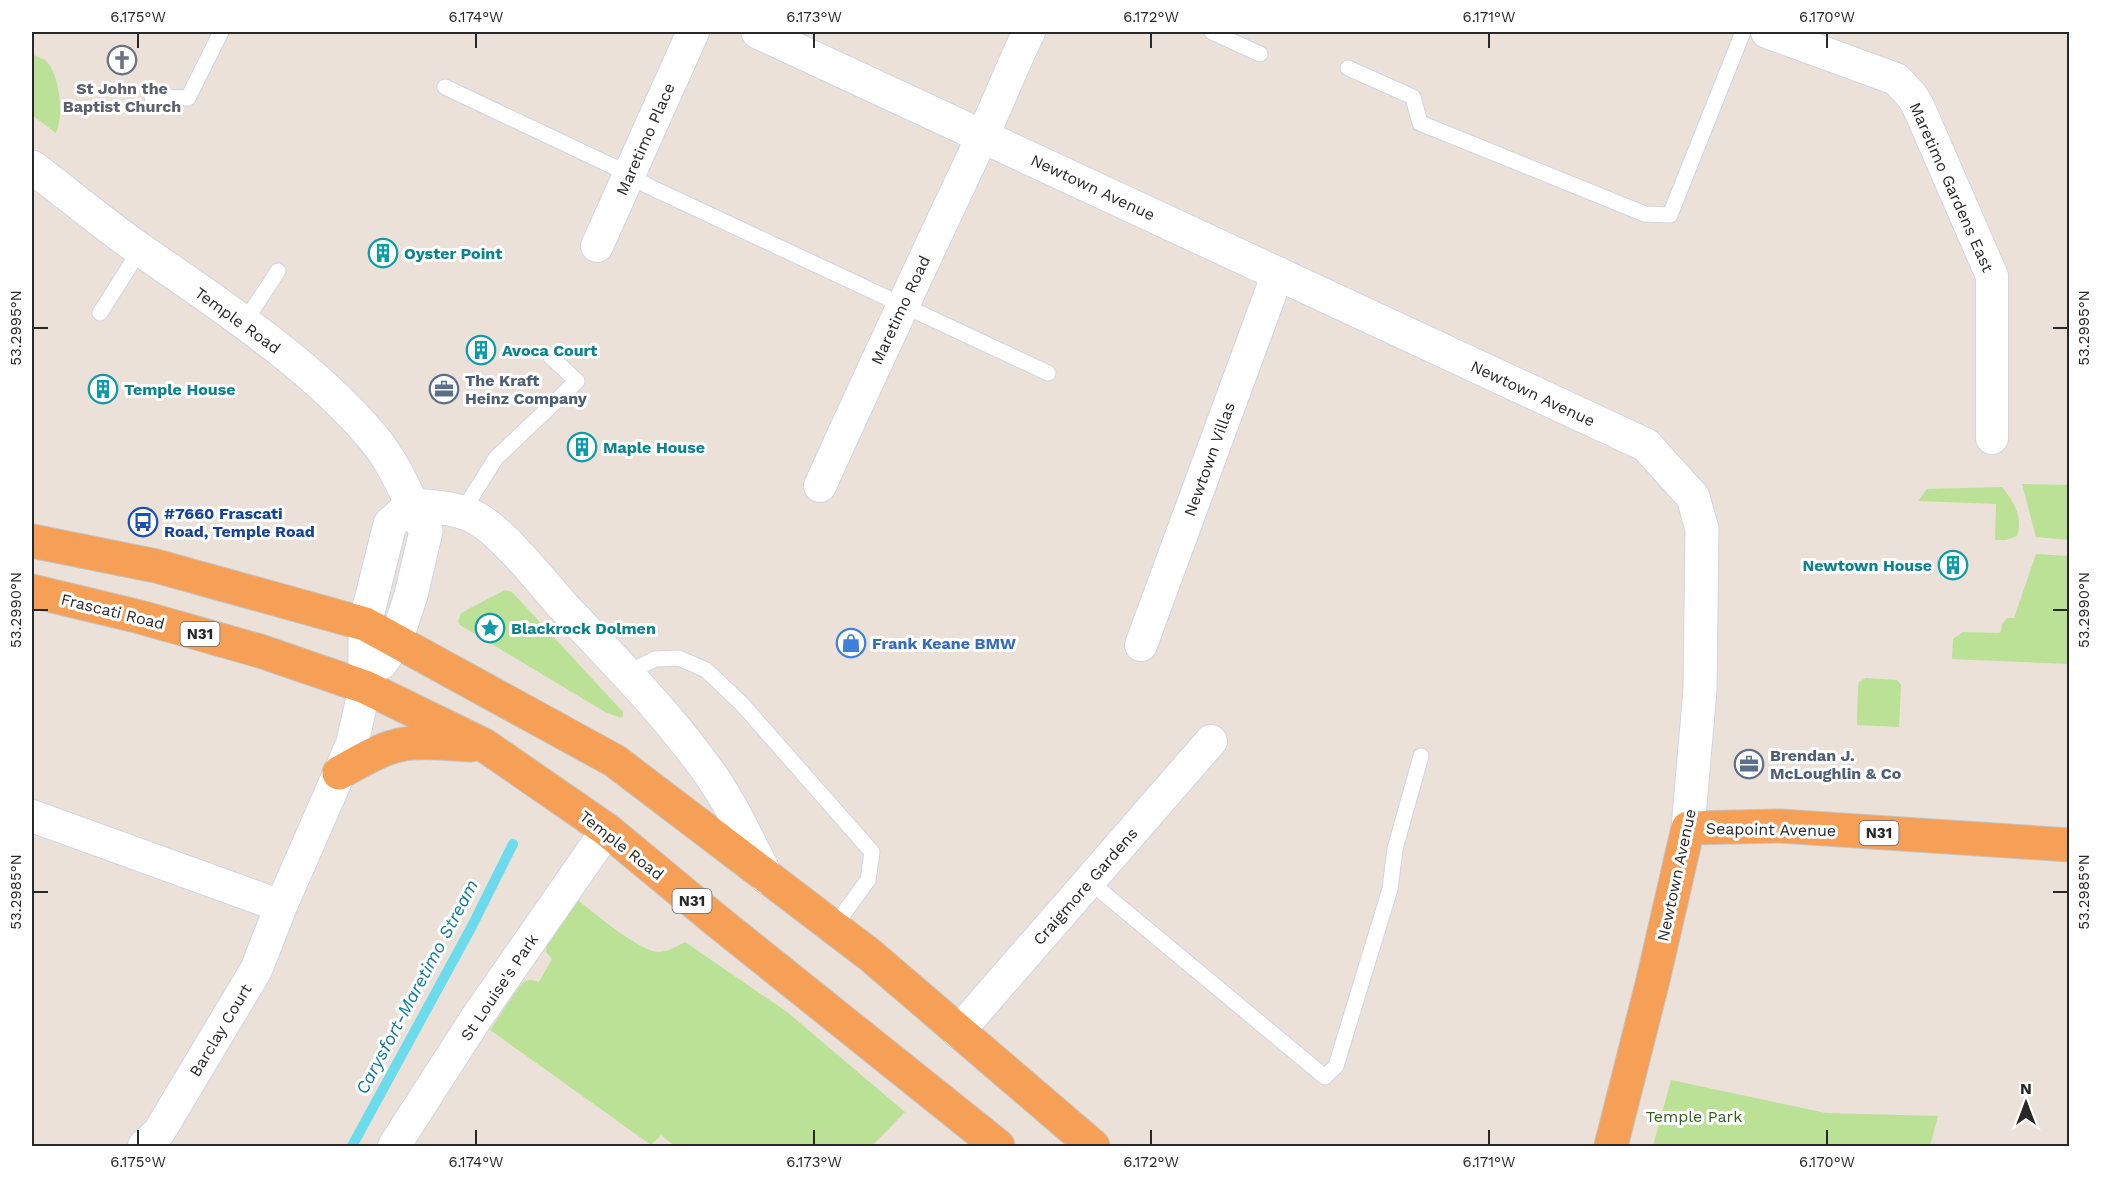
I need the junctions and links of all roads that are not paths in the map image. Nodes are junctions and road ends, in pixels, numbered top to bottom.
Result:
1 (221, 32) edge
2 (693, 32) edge
3 (758, 32) edge
4 (1029, 32) edge
5 (1212, 32) edge
6 (1743, 32) edge
7 (1767, 32) edge
8 (1260, 54) dead end
9 (1348, 68) dead end
10 (445, 87) dead end
11 (152, 97) dead end
12 (983, 135) junction
13 (32, 167) edge
14 (629, 174) junction
15 (597, 246) dead end
16 (140, 250) junction
17 (278, 271) dead end
18 (1278, 273) junction
19 (902, 305) junction
20 (100, 313) dead end
21 (243, 324) junction
22 (551, 357) dead end
23 (1048, 373) dead end
24 (1992, 438) dead end
25 (820, 486) dead end
26 (411, 505) junction
27 (462, 512) junction
28 (32, 541) edge
29 (32, 591) edge
30 (365, 624) junction
31 (396, 641) junction
32 (1141, 645) dead end
33 (627, 673) junction
34 (365, 687) junction
35 (1211, 741) dead end
36 (484, 745) junction
37 (1421, 756) dead end
38 (339, 773) junction
39 (32, 816) edge
40 (1688, 828) junction
41 (607, 830) junction
42 (2070, 845) edge
43 (767, 878) junction
44 (1089, 881) junction
45 (281, 906) junction
46 (833, 928) junction
47 (958, 1032) junction
48 (144, 1146) edge
49 (394, 1146) edge
50 (998, 1146) edge
51 (1093, 1146) edge
52 (1611, 1146) edge

1 - 11 lane
2 - 14 street, Maretimo Place
3 - 12 street, Newtown Avenue
4 - 12 street
5 - 8 lane
6 - 9 lane
7 - 24 street, Maretimo Gardens East
10 - 14 lane
12 - 18 street, Newtown Avenue
12 - 19 street, Maretimo Road
13 - 16 street, Temple Road
14 - 15 street, Maretimo Place
14 - 19 lane
16 - 20 lane
16 - 21 street, Temple Road
17 - 21 lane
18 - 32 street, Newtown Villas
18 - 40 street, Newtown Avenue
19 - 23 lane
19 - 25 street, Maretimo Road
21 - 26 street, Temple Road
22 - 27 lane
26 - 27 street
26 - 30 street
26 - 31 street, Temple Road
27 - 33 street
28 - 30 highway
29 - 34 highway, Frascati Road / N31
30 - 31 highway
30 - 34 street
31 - 34 street, Temple Road
31 - 43 highway
33 - 43 street
33 - 46 lane
34 - 36 highway, Temple Road / N31
34 - 38 street, Barclay Court
35 - 44 street, Craigmore Gardens
36 - 38 highway
36 - 41 highway, Temple Road / N31
37 - 44 lane
38 - 45 street, Barclay Court
39 - 45 street
40 - 42 highway, Seapoint Avenue / N31
40 - 52 highway, Newtown Avenue
41 - 49 street, St Louise's Park
41 - 50 highway, Temple Road / N31
43 - 46 highway
44 - 47 street, Craigmore Gardens
45 - 48 street, Barclay Court
46 - 47 highway
47 - 51 highway

